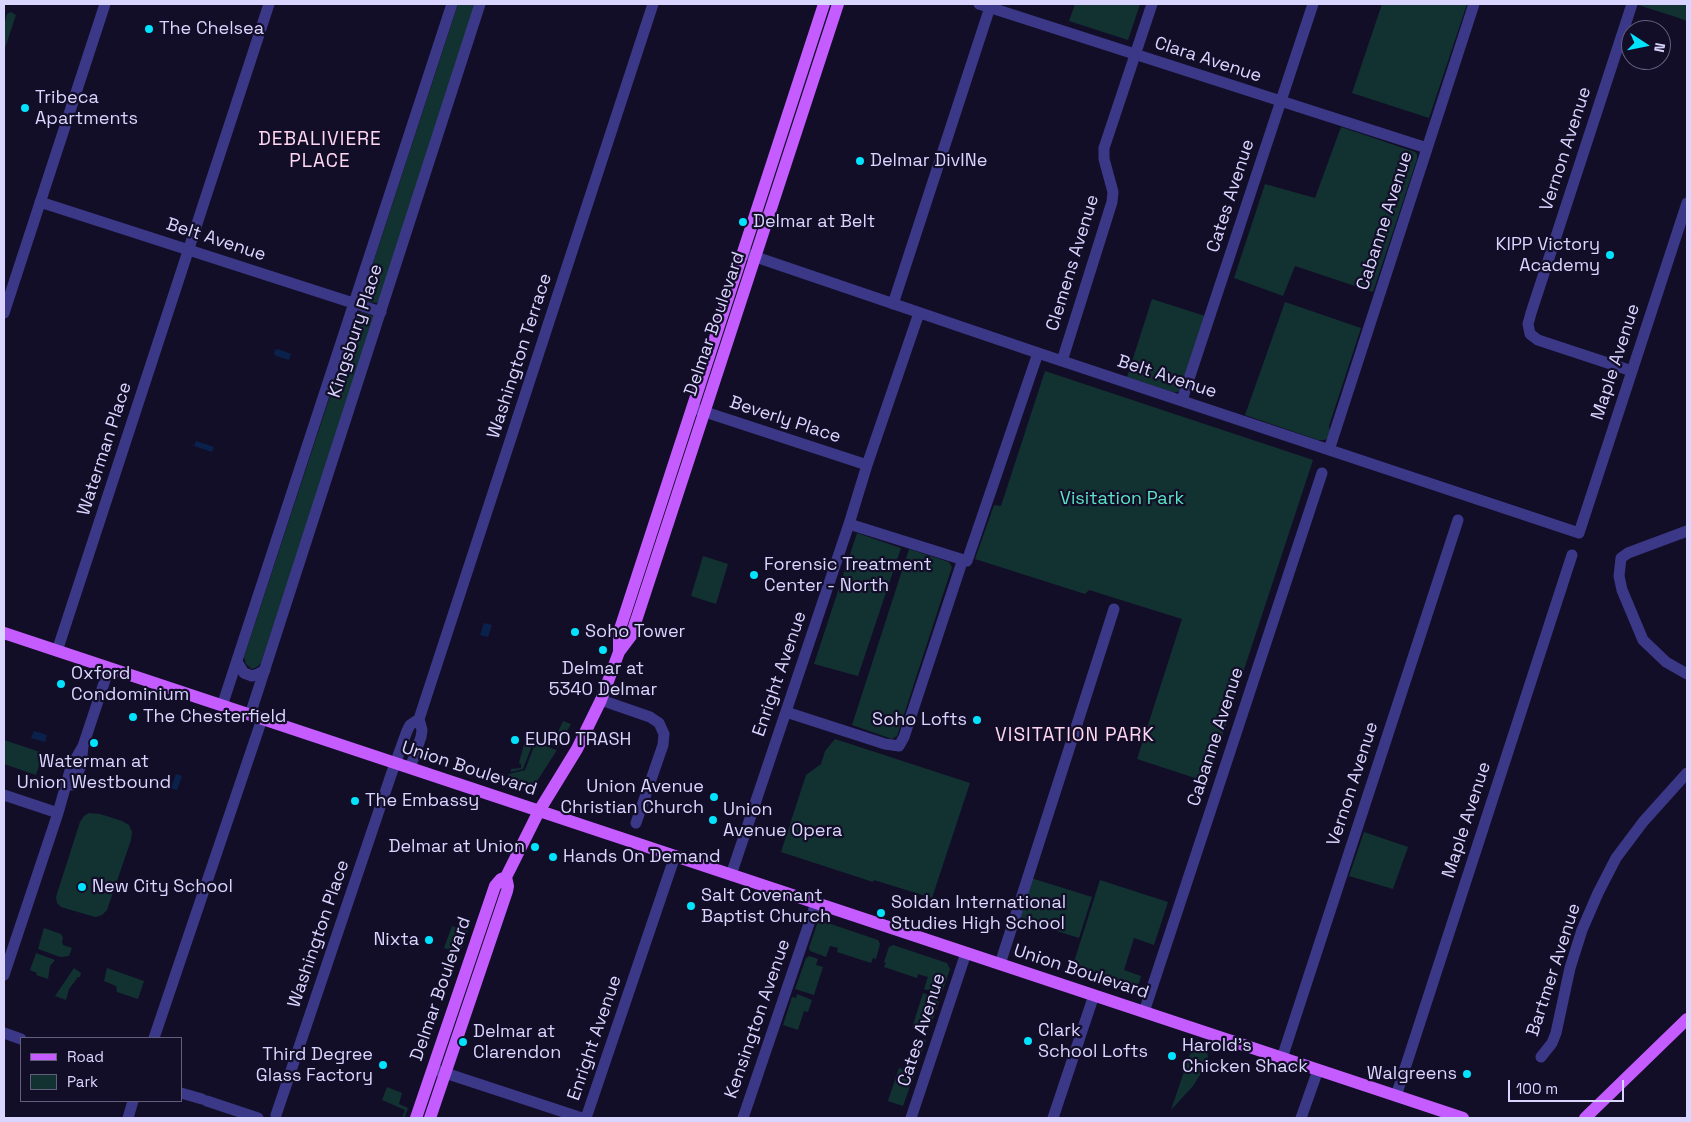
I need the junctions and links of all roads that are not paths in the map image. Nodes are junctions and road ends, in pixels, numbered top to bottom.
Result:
1 (105, 4) edge
2 (269, 4) edge
3 (452, 4) edge
4 (480, 4) edge
5 (653, 4) edge
6 (824, 4) edge
7 (838, 4) edge
8 (1152, 4) edge
9 (1313, 4) edge
10 (1474, 4) edge
11 (1632, 4) edge
12 (986, 5) edge
13 (1135, 55) junction
14 (1281, 102) junction
15 (1427, 148) junction
16 (40, 202) junction
17 (1687, 203) edge
18 (1683, 232) edge
19 (743, 253) junction
20 (187, 254) junction
21 (756, 257) junction
22 (354, 304) junction
23 (893, 304) junction
24 (4, 312) edge
25 (381, 312) junction
26 (919, 313) junction
27 (1038, 353) junction
28 (1062, 360) junction
29 (1632, 371) junction
30 (1182, 400) junction
31 (698, 409) junction
32 (1329, 450) junction
33 (867, 465) junction
34 (1322, 473) dead end
35 (1458, 520) dead end
36 (849, 524) junction
37 (1687, 531) edge
38 (1579, 533) joint
39 (1572, 555) dead end
40 (962, 567) junction
41 (1114, 609) dead end
42 (4, 633) edge
43 (57, 651) junction
44 (237, 662) junction
45 (109, 668) junction
46 (265, 670) junction
47 (1687, 674) edge
48 (601, 700) junction
49 (222, 706) junction
50 (786, 712) junction
51 (256, 717) junction
52 (419, 719) junction
53 (395, 763) junction
54 (410, 768) junction
55 (1687, 773) edge
56 (4, 795) edge
57 (539, 811) junction
58 (58, 813) junction
59 (636, 823) dead end
60 (675, 856) junction
61 (731, 875) junction
62 (506, 877) junction
63 (816, 903) junction
64 (966, 953) junction
65 (1000, 964) junction
66 (4, 975) edge
67 (1094, 995) junction
68 (1144, 1012) junction
69 (1687, 1019) edge
70 (4, 1033) edge
71 (154, 1037) edge
72 (20, 1039) edge
73 (1541, 1057) dead end
74 (1282, 1058) junction
75 (432, 1068) junction
76 (1318, 1070) junction
77 (446, 1073) junction
78 (182, 1092) edge
79 (1396, 1096) junction
80 (133, 1102) edge
81 (1434, 1114) edge
82 (274, 1117) edge
83 (128, 1118) edge
84 (258, 1118) edge
85 (416, 1118) edge
86 (430, 1118) edge
87 (582, 1118) edge
88 (586, 1118) edge
89 (743, 1118) edge
90 (911, 1118) edge
91 (1053, 1118) edge
92 (1301, 1118) edge
93 (1463, 1118) edge
94 (1585, 1118) edge

1 - 16 street
2 - 20 street, Waterman Place
3 - 22 street, Kingsbury Place
4 - 25 street, Kingsbury Place
5 - 52 street, Washington Terrace
6 - 19 main road, Delmar Boulevard
7 - 21 main road, Delmar Boulevard
8 - 13 street, Clemens Avenue
9 - 14 street, Cates Avenue
10 - 15 street, Cabanne Avenue
11 - 29 street, Vernon Avenue
12 - 13 street, Clara Avenue
12 - 23 street
13 - 14 street, Clara Avenue
13 - 28 street, Clemens Avenue
14 - 15 street, Clara Avenue
14 - 30 street, Cates Avenue
15 - 32 street, Cabanne Avenue
16 - 20 street, Belt Avenue
16 - 24 street
17 - 18 street, Maple Avenue
18 - 29 street, Maple Avenue
19 - 21 street, Belt Avenue
19 - 31 main road, Delmar Boulevard
20 - 22 street, Belt Avenue
20 - 43 street, Waterman Place
21 - 23 street, Belt Avenue
21 - 31 main road, Delmar Boulevard
22 - 25 street, Belt Avenue
22 - 44 street, Kingsbury Place
23 - 26 street, Belt Avenue
25 - 46 street, Kingsbury Place
26 - 27 street, Belt Avenue
26 - 33 street, Enright Avenue
27 - 28 street, Belt Avenue
27 - 40 street, Clemens Avenue
28 - 30 street, Belt Avenue
29 - 38 street, Maple Avenue
30 - 32 street, Belt Avenue
31 - 33 street, Beverly Place
31 - 48 main road, Delmar Boulevard
32 - 38 street, Belt Avenue
33 - 36 street, Enright Avenue
34 - 68 street, Cabanne Avenue
35 - 74 street, Vernon Avenue
36 - 40 street
36 - 50 street, Enright Avenue
37 - 47 street
39 - 79 street, Maple Avenue
40 - 50 street, Clemens Avenue
41 - 65 street
42 - 43 main road, Union Boulevard
43 - 45 main road, Union Boulevard
44 - 46 street
44 - 49 street, Kingsbury Place
45 - 49 main road, Union Boulevard
45 - 58 street
46 - 51 street, Kingsbury Place
48 - 57 main road, Delmar Boulevard
48 - 59 street
49 - 51 main road, Union Boulevard
50 - 61 street, Enright Avenue
51 - 53 main road, Union Boulevard
51 - 71 street, Kingsbury Place
52 - 53 street, Washington Place
52 - 54 street
53 - 54 main road, Union Boulevard
53 - 82 street, Washington Place
54 - 57 main road, Union Boulevard
55 - 73 street, Bartmer Avenue
56 - 58 street
57 - 60 main road, Union Boulevard
57 - 62 main road, Delmar Boulevard
58 - 66 street
60 - 61 main road, Union Boulevard
60 - 88 street, Enright Avenue
61 - 63 main road, Union Boulevard
62 - 75 main road, Delmar Boulevard
62 - 77 main road, Delmar Boulevard
63 - 64 main road, Union Boulevard
63 - 89 street, Kensington Avenue
64 - 65 main road, Union Boulevard
64 - 90 street, Cates Avenue
65 - 67 main road, Union Boulevard
67 - 68 main road, Union Boulevard
67 - 91 street
68 - 74 main road, Union Boulevard
69 - 94 main road
70 - 72 street
74 - 76 main road, Union Boulevard
75 - 77 street
75 - 85 main road, Delmar Boulevard
76 - 79 main road, Union Boulevard
76 - 92 street
77 - 86 main road, Delmar Boulevard
77 - 87 street
78 - 84 street
79 - 81 main road, Union Boulevard
80 - 83 street
81 - 93 main road, Union Boulevard

